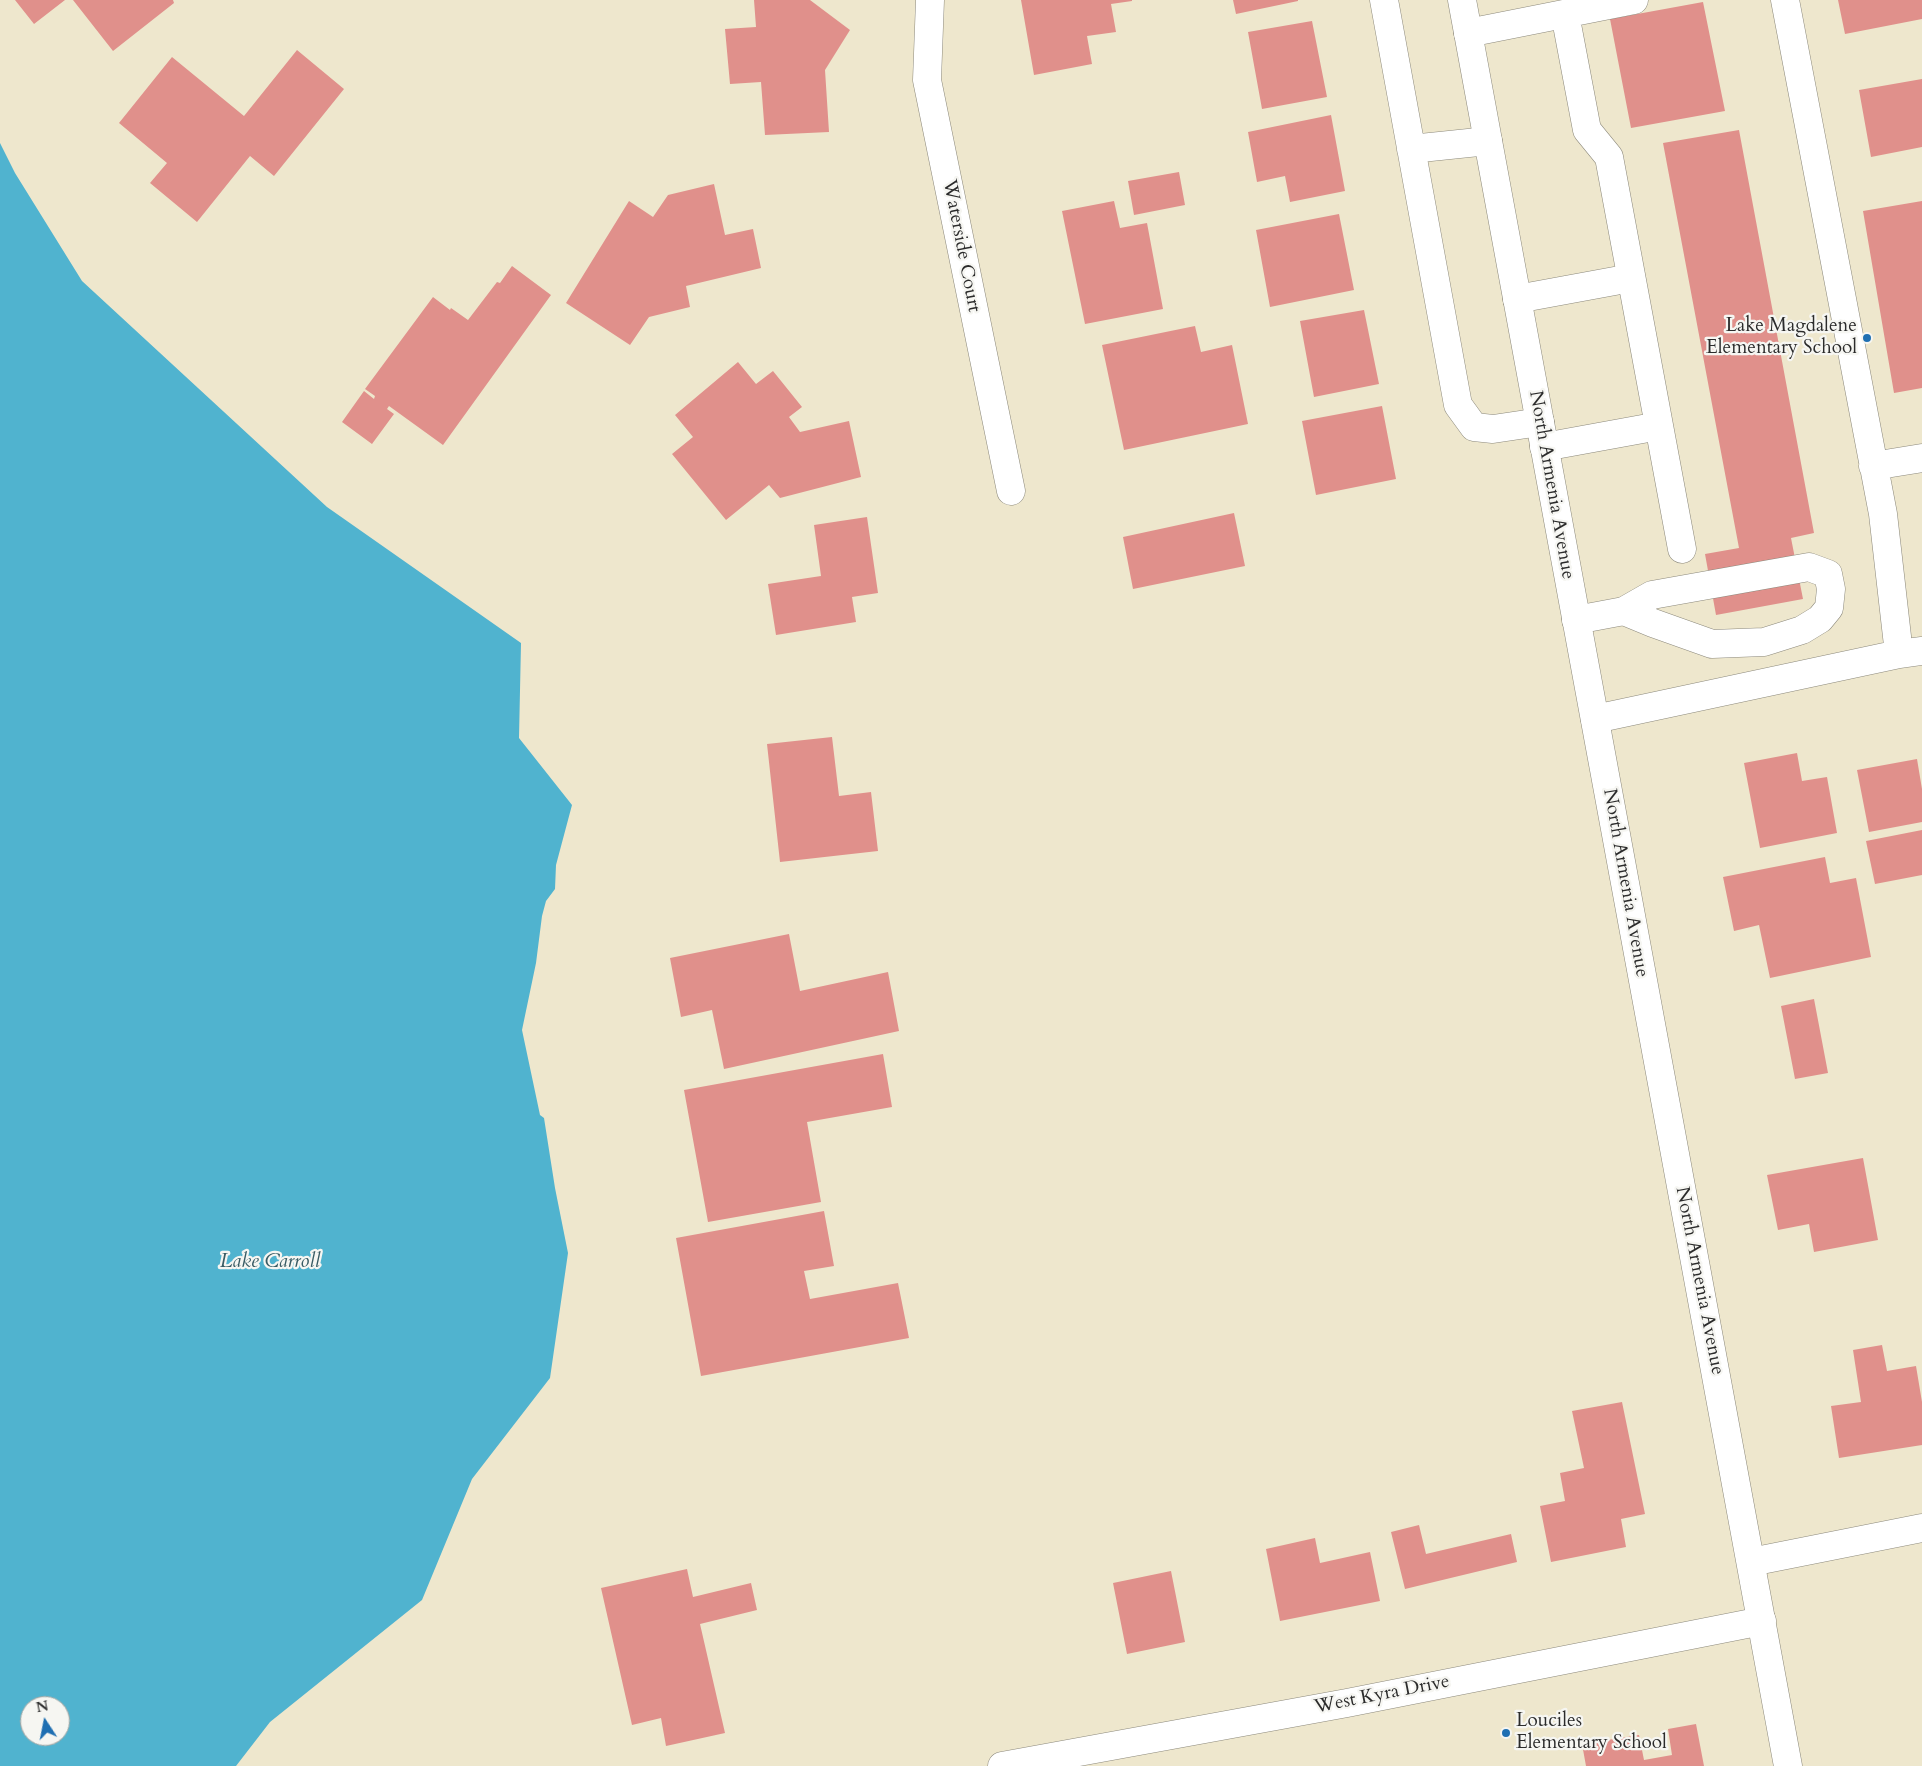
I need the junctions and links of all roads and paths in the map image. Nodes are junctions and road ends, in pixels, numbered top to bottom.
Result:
1 (930, 0) edge
2 (1384, 0) edge
3 (1462, 0) edge
4 (1634, 0) edge
5 (1785, 0) edge
6 (1565, 14) junction
7 (1468, 33) junction
8 (1488, 141) junction
9 (1411, 149) junction
10 (1632, 278) junction
11 (1517, 298) junction
12 (1659, 426) junction
13 (1542, 434) junction
14 (1922, 458) edge
15 (1873, 466) junction
16 (1011, 491) dead end
17 (1682, 548) dead end
18 (1624, 611) junction
19 (1576, 620) junction
20 (1911, 653) edge
21 (1595, 719) junction
22 (1922, 1528) edge
23 (1751, 1562) junction
24 (1762, 1621) junction
25 (1002, 1766) edge
26 (1788, 1766) edge

1 - 16 main road, Waterside Court
2 - 9 main road
3 - 7 main road, North Armenia Avenue
4 - 6 main road
5 - 15 main road
6 - 7 main road
6 - 10 main road
7 - 8 main road, North Armenia Avenue
8 - 9 main road
8 - 11 main road, North Armenia Avenue
9 - 13 main road
10 - 11 main road
10 - 12 main road
11 - 13 main road, North Armenia Avenue
12 - 13 main road
12 - 17 main road
13 - 19 main road, North Armenia Avenue
14 - 15 main road
15 - 20 main road
18 - 18 main road
18 - 19 main road
19 - 21 main road, North Armenia Avenue
20 - 21 main road
21 - 23 main road, North Armenia Avenue
22 - 23 main road
23 - 24 main road, North Armenia Avenue
24 - 25 main road, West Kyra Drive
24 - 26 main road, North Armenia Avenue

